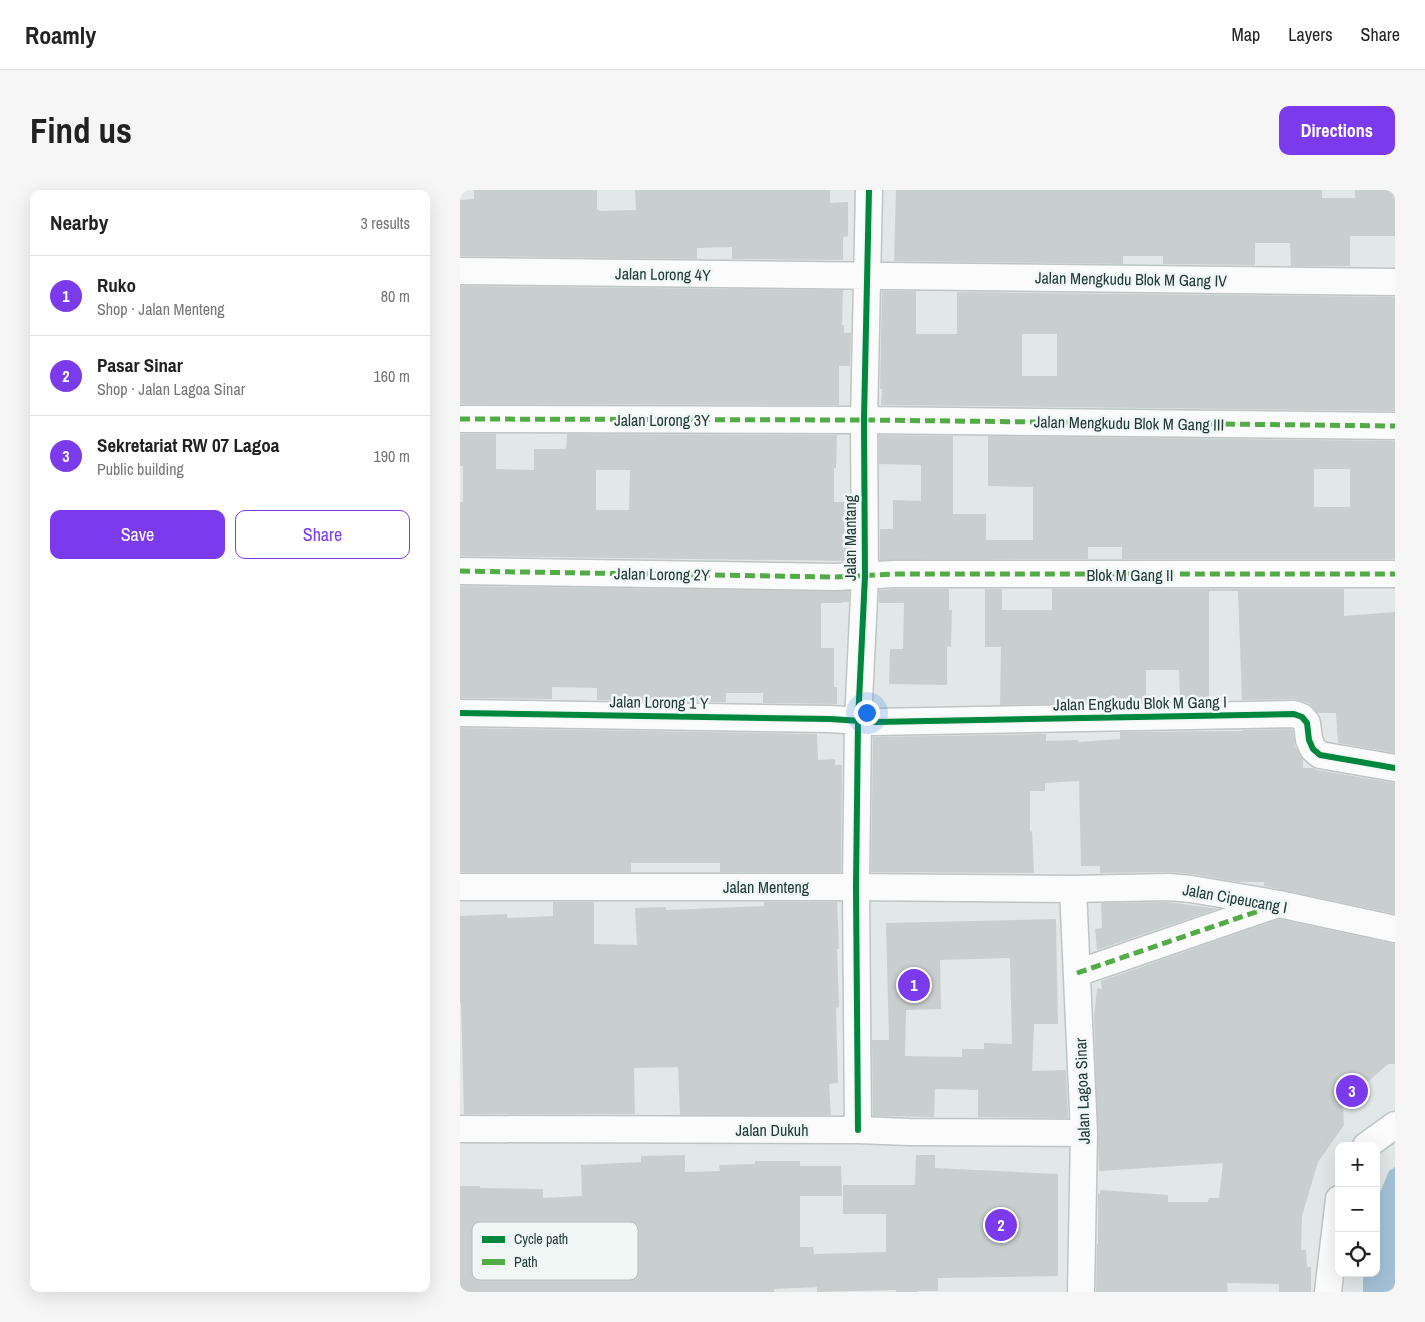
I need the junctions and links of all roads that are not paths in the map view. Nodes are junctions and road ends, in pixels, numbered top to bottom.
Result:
1 (869, 190) edge
2 (460, 271) edge
3 (867, 276) junction
4 (1395, 282) edge
5 (460, 419) edge
6 (864, 420) junction
7 (1395, 426) edge
8 (460, 571) edge
9 (1395, 574) edge
10 (865, 576) junction
11 (460, 713) edge
12 (858, 721) junction
13 (1395, 768) edge
14 (460, 887) edge
15 (856, 887) junction
16 (1073, 889) junction
17 (1279, 904) junction
18 (1395, 929) edge
19 (1077, 973) junction
20 (1395, 1125) edge
21 (460, 1129) edge
22 (858, 1130) junction
23 (1084, 1133) junction
24 (1372, 1142) edge
25 (1335, 1232) edge
26 (1080, 1292) edge
27 (1328, 1292) edge

1 - 3 street, Jalan Mantang
2 - 3 street, Jalan Lorong 4Y
3 - 4 street, Jalan Mengkudu Blok M Gang IV
3 - 6 street, Jalan Mantang
5 - 6 street, Jalan Lorong 3Y
6 - 7 street, Jalan Mengkudu Blok M Gang III
6 - 10 street, Jalan Mantang
8 - 10 street, Jalan Lorong 2Y
9 - 10 street, Blok M Gang II
10 - 12 street, Jalan Mantang
11 - 12 street, Jalan Lorong 1 Y
12 - 13 street, Jalan Engkudu Blok M Gang I
12 - 15 street, Jalan Mantang
14 - 15 street, Jalan Menteng
15 - 16 street, Jalan Menteng
15 - 22 street, Jalan Mantang
16 - 17 street, Jalan Cipeucang I
16 - 19 street, Jalan Lagoa Sinar
17 - 18 street, Jalan Cipeucang I
17 - 19 street
19 - 23 street, Jalan Lagoa Sinar
20 - 24 street
21 - 22 street, Jalan Dukuh
22 - 23 street, Jalan Dukuh
23 - 26 street, Jalan Lagoa Sinar
25 - 27 street

